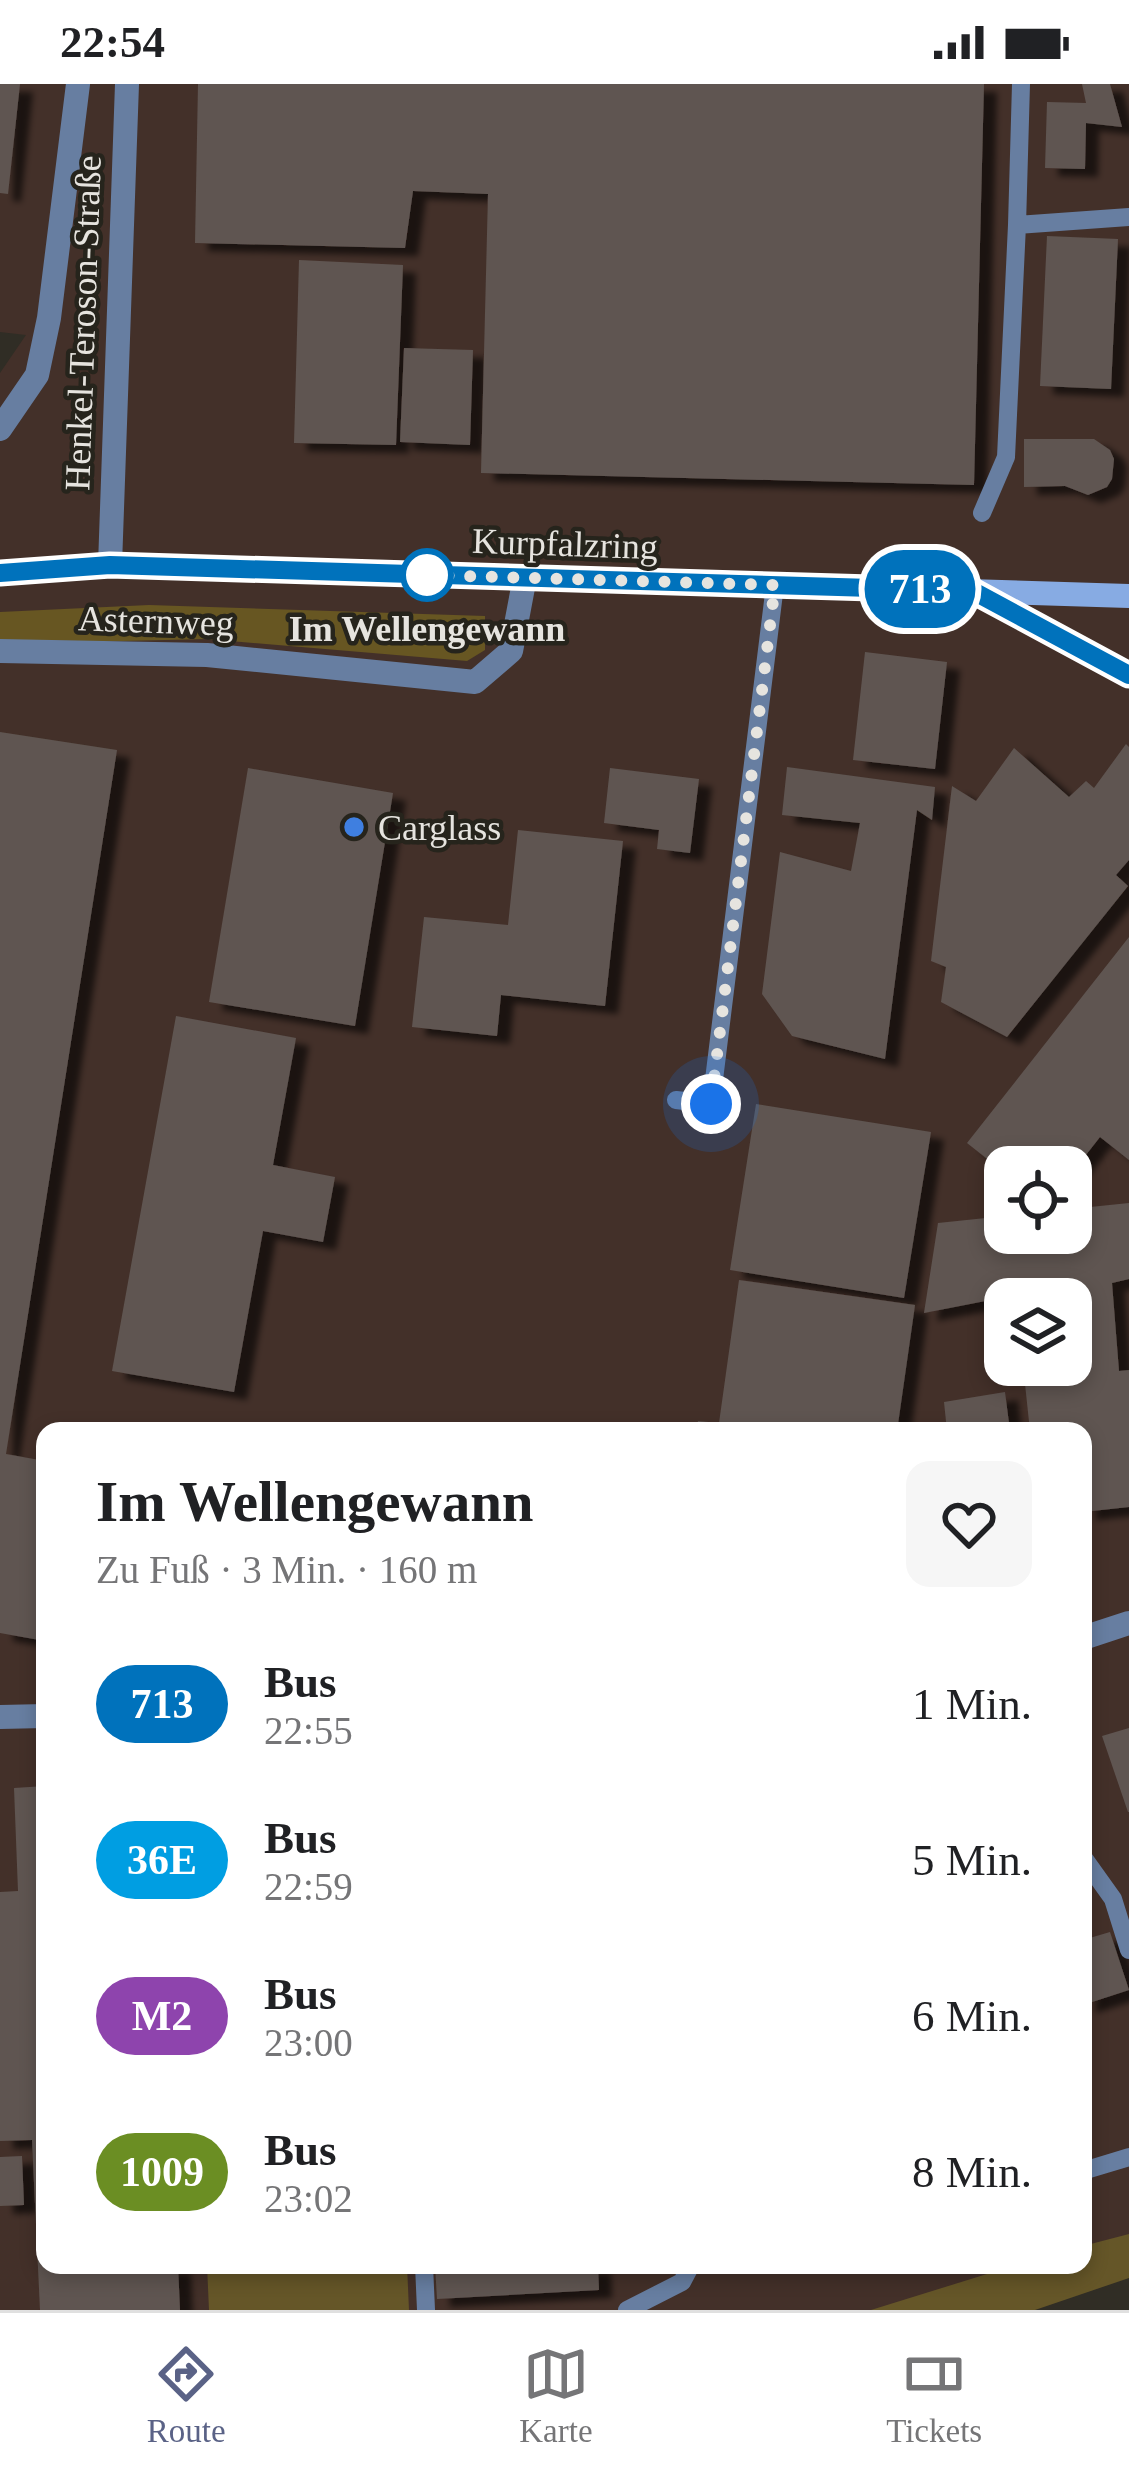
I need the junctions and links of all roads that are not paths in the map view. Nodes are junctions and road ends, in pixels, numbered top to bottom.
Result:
1 (78, 84) edge
2 (127, 84) edge
3 (1021, 84) edge
4 (1129, 217) edge
5 (1017, 225) junction
6 (0, 429) edge
7 (982, 513) dead end
8 (110, 565) junction
9 (0, 573) edge
10 (525, 578) junction
11 (775, 585) junction
12 (973, 591) junction
13 (1129, 596) edge
14 (0, 651) edge
15 (1129, 675) edge
16 (676, 1100) dead end
17 (1129, 1623) edge
18 (1092, 1635) edge
19 (36, 1716) edge
20 (0, 1718) edge
21 (1092, 1869) edge
22 (1129, 1950) edge
23 (1129, 2157) edge
24 (1092, 2168) edge
25 (424, 2274) edge
26 (686, 2274) edge
27 (426, 2310) edge
28 (627, 2310) edge

1 - 6 street
2 - 8 street, Henkel-Teroson-Straße
3 - 5 lane
4 - 5 lane
5 - 7 lane
8 - 9 main road, Kurpfalzring
8 - 10 main road, Kurpfalzring
10 - 11 main road, Kurpfalzring
10 - 14 street, Asternweg
11 - 12 main road, Kurpfalzring
11 - 16 lane
12 - 13 main road, Kurpfalzring
12 - 15 street
17 - 18 street
19 - 20 street
21 - 22 lane
23 - 24 lane
25 - 27 lane
26 - 28 lane

